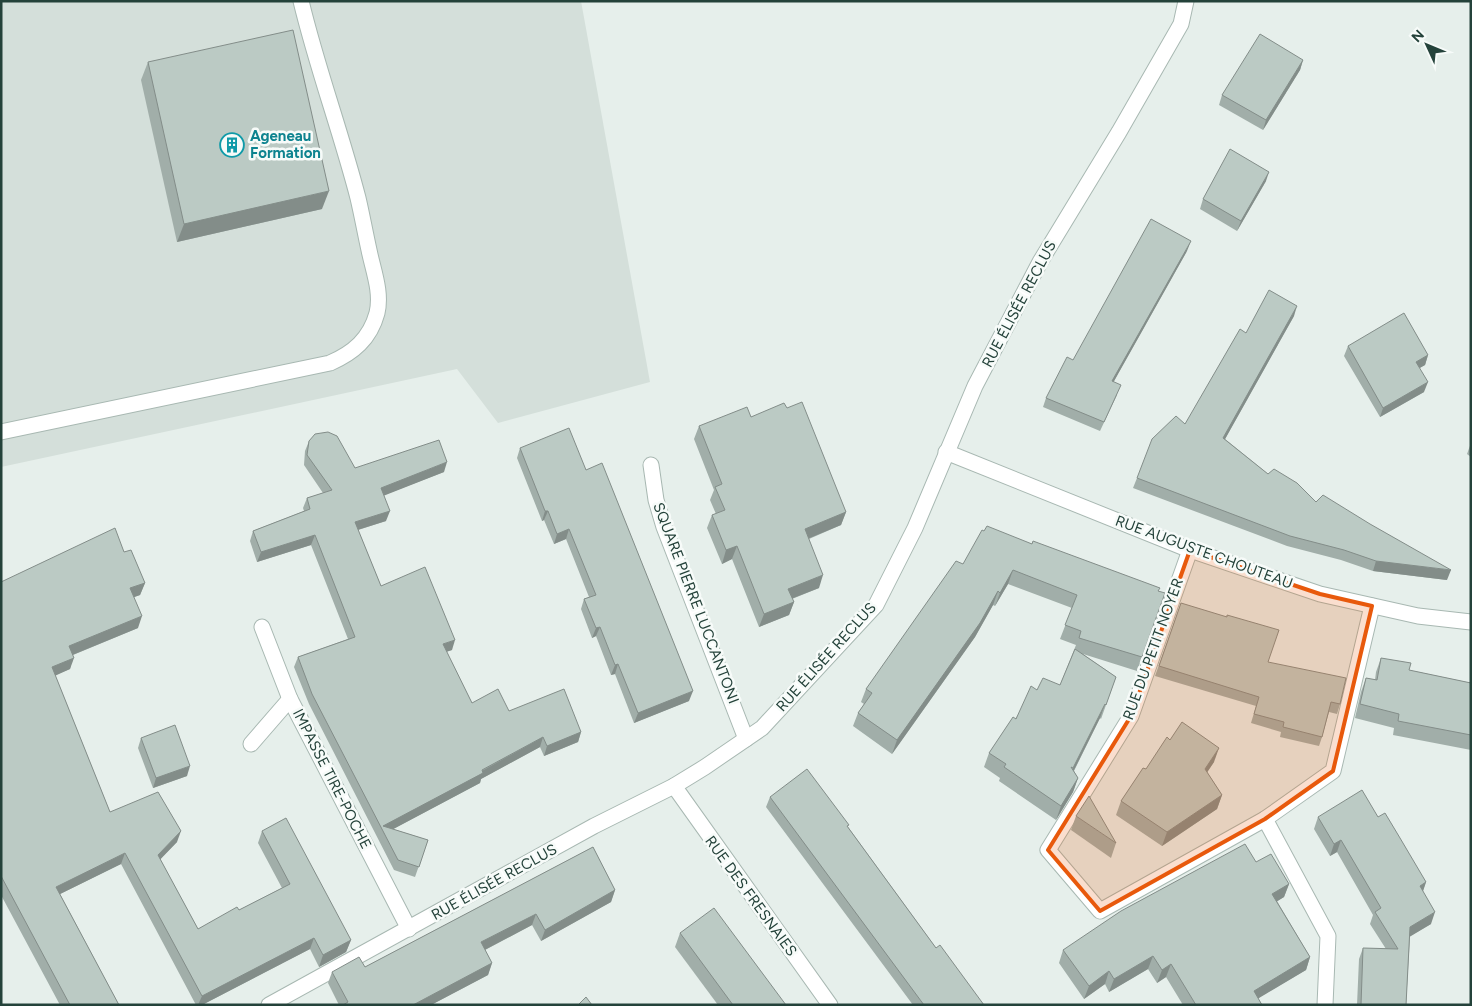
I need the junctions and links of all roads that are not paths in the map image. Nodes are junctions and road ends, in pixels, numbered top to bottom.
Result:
1 (301, 1) edge
2 (1186, 1) edge
3 (1, 432) edge
4 (946, 452) junction
5 (651, 465) dead end
6 (1190, 550) junction
7 (1372, 606) junction
8 (1471, 622) edge
9 (262, 627) dead end
10 (290, 699) junction
11 (746, 739) junction
12 (252, 744) dead end
13 (674, 786) junction
14 (1265, 819) junction
15 (409, 928) junction
16 (268, 1005) edge
17 (830, 1005) edge
18 (1325, 1005) edge

1 - 3 street
2 - 4 street, RUE ÉLISÉE RECLUS
4 - 6 street, RUE AUGUSTE CHOUTEAU
4 - 11 street, RUE ÉLISÉE RECLUS
5 - 11 street, SQUARE PIERRE LUCCANTONI
6 - 7 street, RUE AUGUSTE CHOUTEAU
6 - 14 street, RUE DU PETIT NOYER
7 - 8 street, RUE AUGUSTE CHOUTEAU
7 - 14 street, RUE DU PETIT NOYER
9 - 10 street, IMPASSE TIRE-POCHE
10 - 12 street
10 - 15 street, IMPASSE TIRE-POCHE
11 - 13 street, RUE ÉLISÉE RECLUS
13 - 15 street, RUE ÉLISÉE RECLUS
13 - 17 street, RUE DES FRESNAIES
14 - 18 street
15 - 16 street, RUE ÉLISÉE RECLUS

